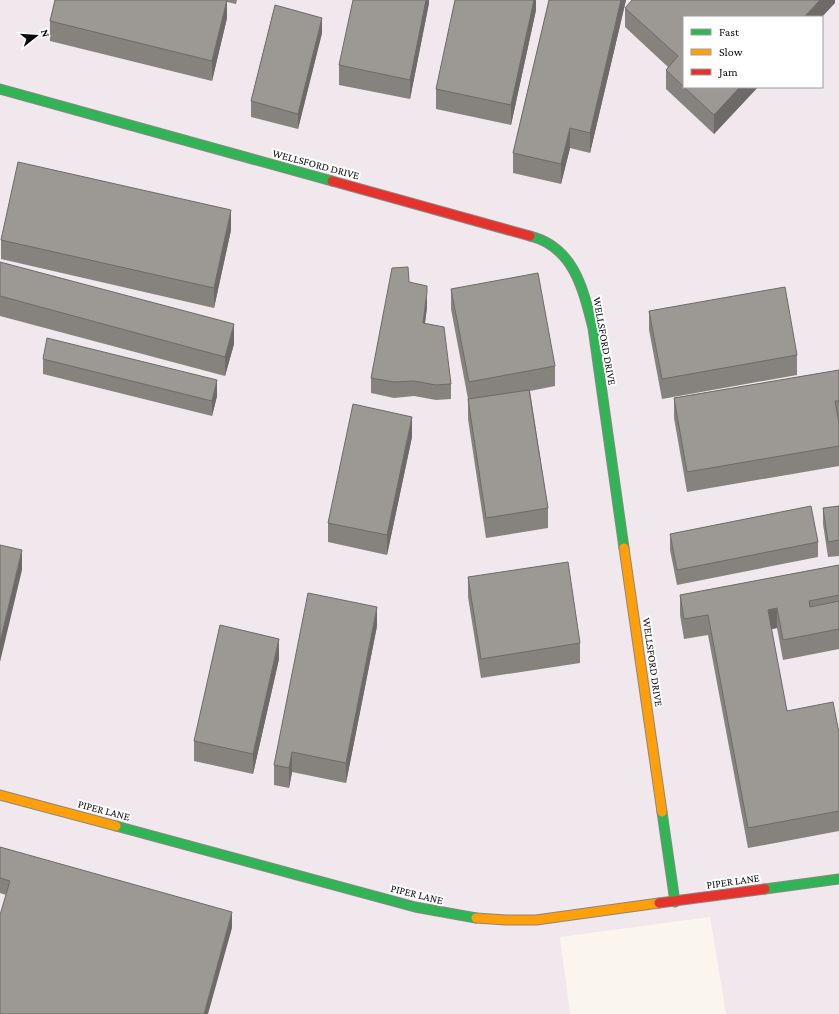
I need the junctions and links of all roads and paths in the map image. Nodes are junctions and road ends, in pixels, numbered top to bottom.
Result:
1 (0, 88) edge
2 (0, 794) edge
3 (839, 879) edge
4 (675, 902) junction

1 - 4 street, WELLSFORD DRIVE
2 - 4 street, PIPER LANE
3 - 4 street, PIPER LANE

